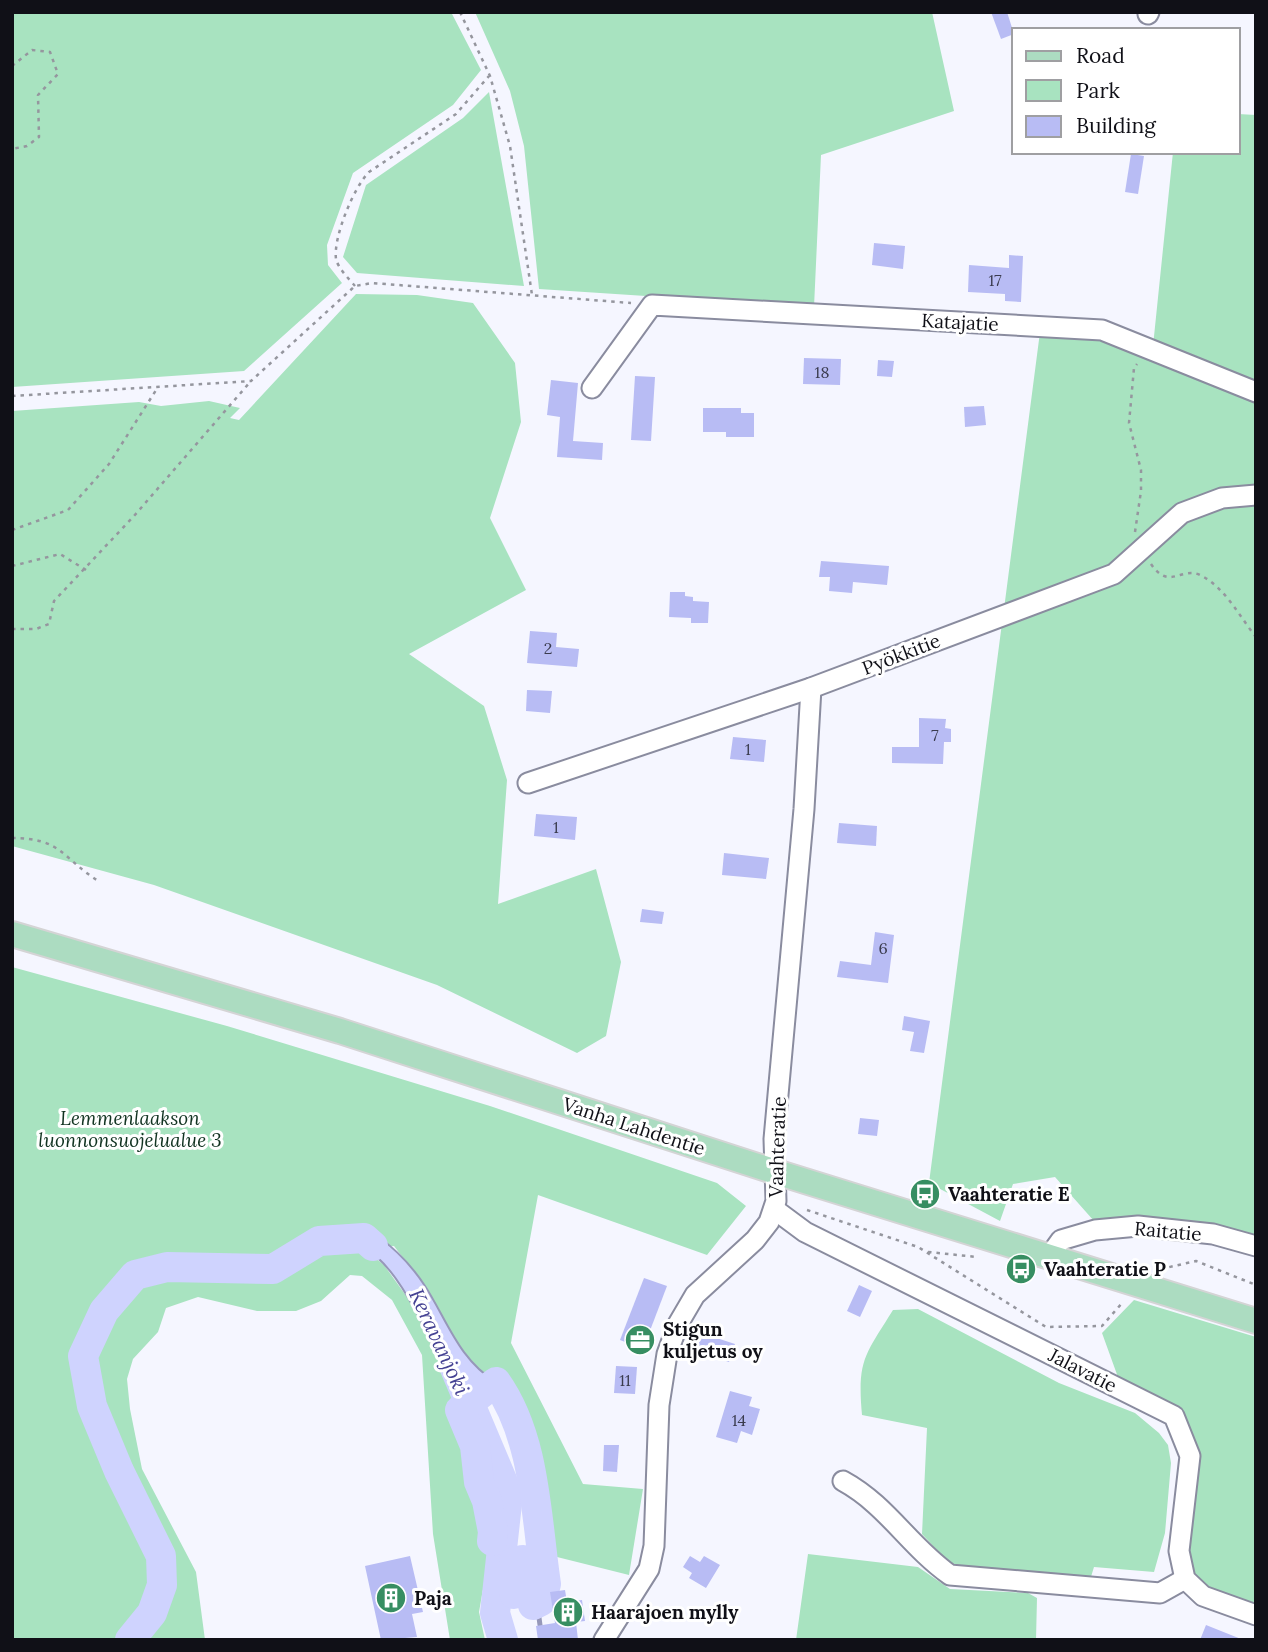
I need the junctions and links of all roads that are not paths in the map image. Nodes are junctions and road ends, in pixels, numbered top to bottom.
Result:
1 (592, 388) dead end
2 (1256, 392) edge
3 (1256, 495) edge
4 (811, 688) junction
5 (528, 782) dead end
6 (12, 934) edge
7 (776, 1191) junction
8 (1256, 1246) edge
9 (1048, 1258) junction
10 (1256, 1321) edge
11 (843, 1481) dead end
12 (1185, 1579) junction
13 (1256, 1615) edge
14 (604, 1640) edge

1 - 2 street, Katajatie
3 - 4 street, Pyökkitie
4 - 5 street, Pyökkitie
4 - 7 street, Vaahteratie
6 - 7 main road, Vanha Lahdentie
7 - 9 main road, Vanha Lahdentie
7 - 12 street, Jalavatie
7 - 14 street, Vaahteratie
8 - 9 street, Raitatie
9 - 10 main road, Vanha Lahdentie
11 - 12 street
12 - 13 street

